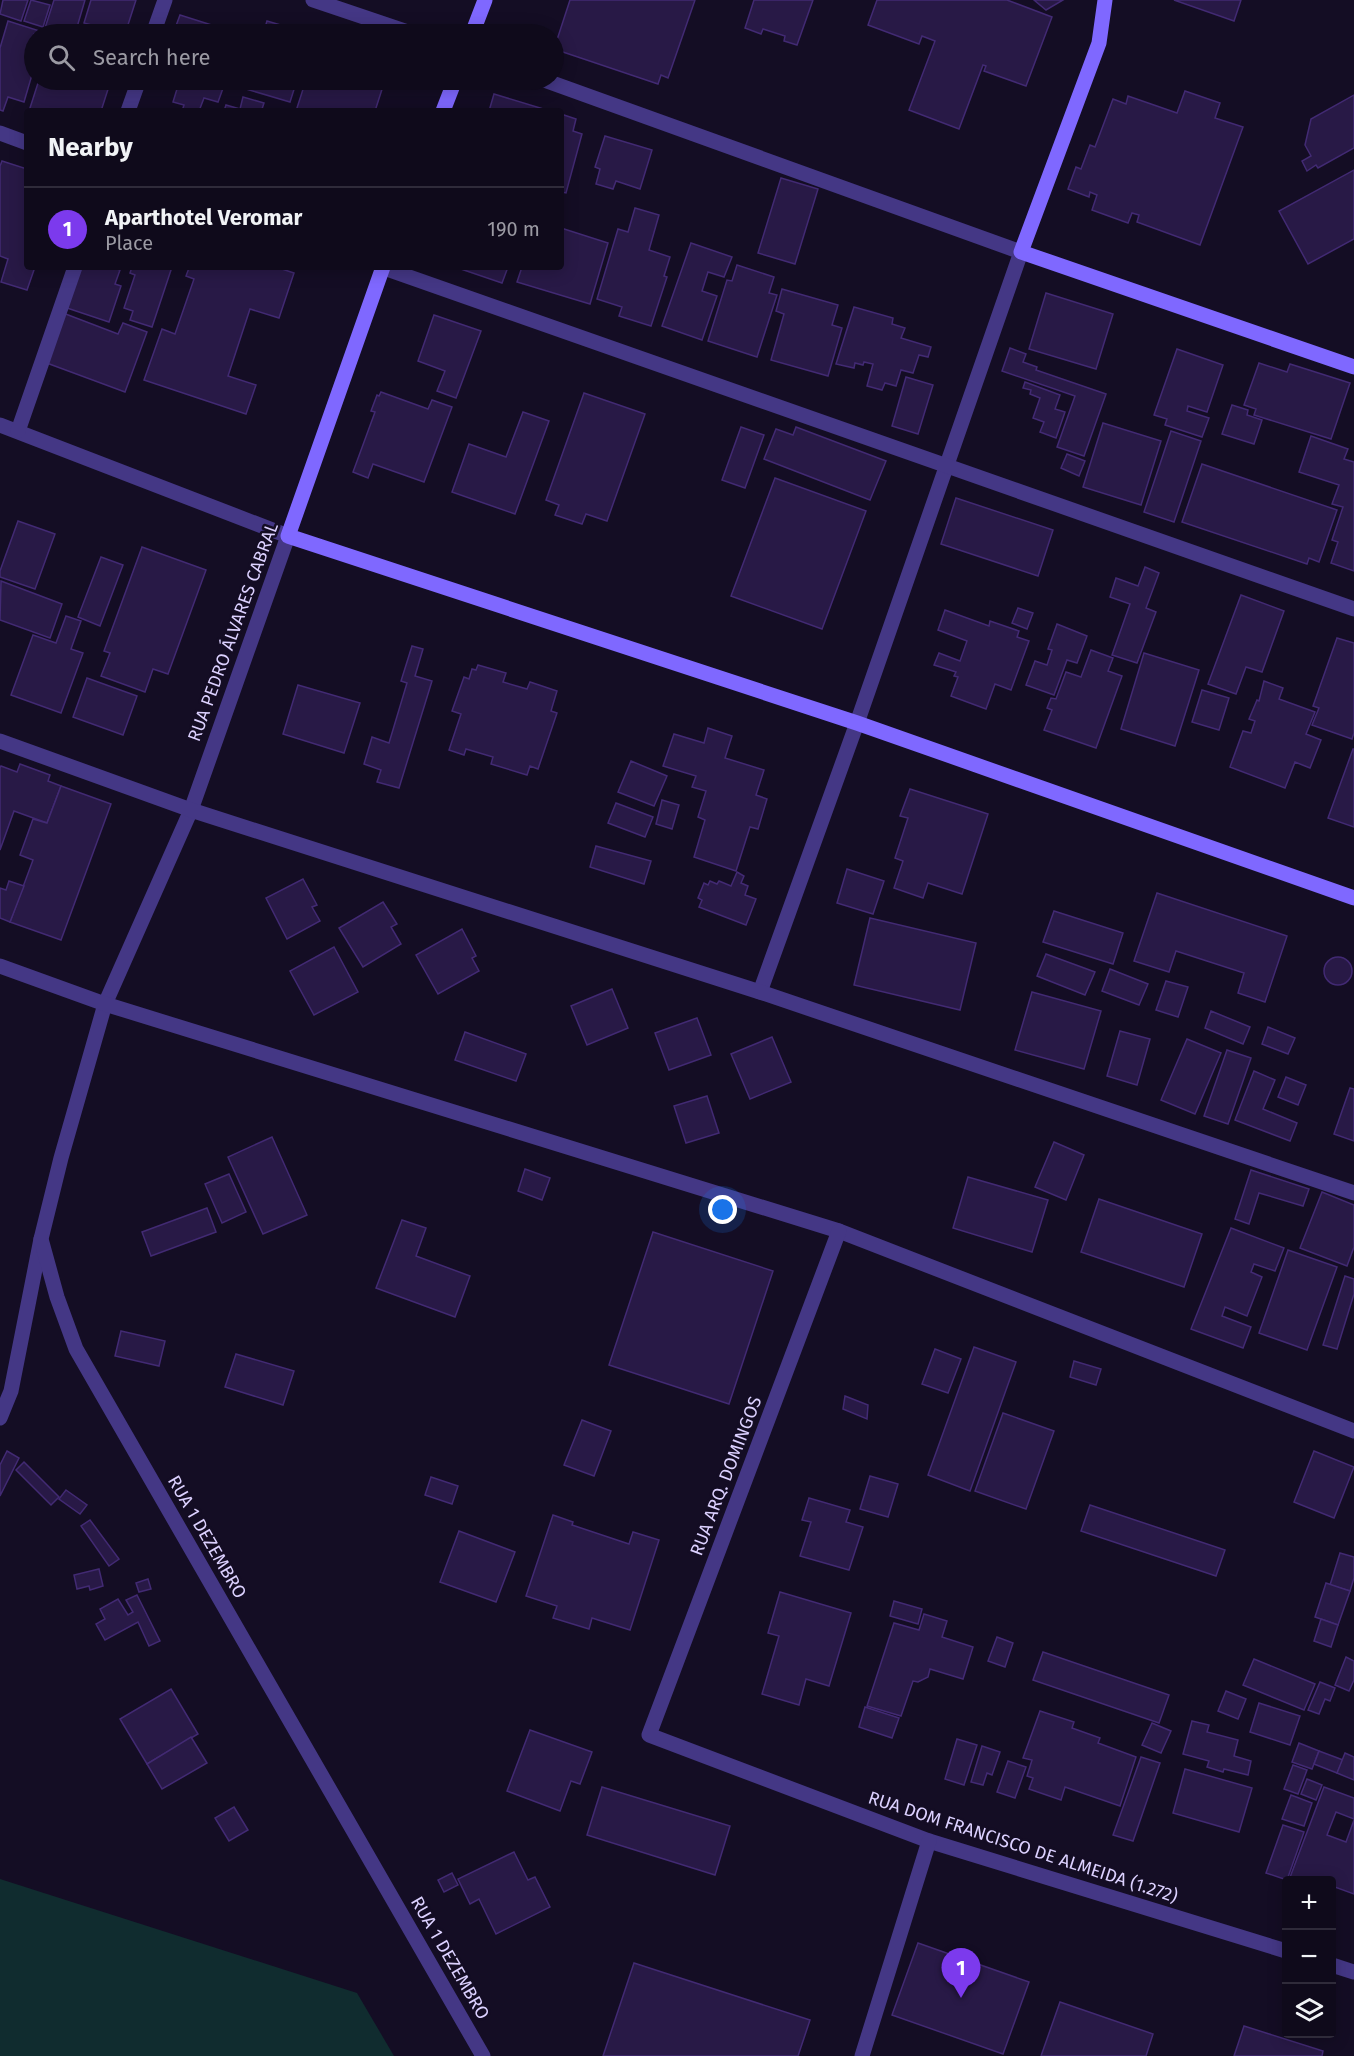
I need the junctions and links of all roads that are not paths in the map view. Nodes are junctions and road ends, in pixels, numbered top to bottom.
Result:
1 (165, 0) edge
2 (313, 0) edge
3 (485, 0) edge
4 (1105, 0) edge
5 (157, 24) edge
6 (384, 24) edge
7 (476, 24) edge
8 (564, 87) edge
9 (135, 90) edge
10 (451, 90) edge
11 (129, 108) edge
12 (444, 108) edge
13 (0, 133) edge
14 (24, 142) edge
15 (1021, 252) junction
16 (74, 270) edge
17 (382, 270) edge
18 (392, 270) edge
19 (1354, 367) edge
20 (0, 425) edge
21 (18, 431) junction
22 (946, 465) junction
23 (288, 536) junction
24 (1354, 609) edge
25 (857, 723) junction
26 (0, 741) edge
27 (191, 810) junction
28 (1354, 898) edge
29 (0, 966) edge
30 (760, 992) junction
31 (105, 1004) junction
32 (1354, 1193) edge
33 (839, 1231) junction
34 (41, 1239) junction
35 (0, 1418) edge
36 (1354, 1431) edge
37 (649, 1735) joint
38 (930, 1840) junction
39 (1282, 1949) edge
40 (1336, 1966) edge
41 (1354, 1972) edge
42 (483, 2056) edge
43 (862, 2056) edge

1 - 5 street
2 - 6 street
3 - 7 street
4 - 15 street
8 - 15 street
9 - 11 street
10 - 12 street
13 - 14 street
15 - 19 street
15 - 22 street
16 - 21 street
17 - 23 street, RUA PEDRO ÁLVARES CABRAL
18 - 22 street
20 - 21 street
21 - 23 street
22 - 24 street
22 - 25 street
23 - 25 street
23 - 27 street, RUA PEDRO ÁLVARES CABRAL
25 - 28 street
25 - 30 street
26 - 27 street
27 - 30 street
27 - 31 street, RUA PEDRO ÁLVARES CABRAL
29 - 31 street
30 - 32 street
31 - 33 street
31 - 34 street, RUA 1 DEZEMBRO
33 - 36 street
33 - 37 street, RUA ARQ. DOMINGOS
34 - 35 street
34 - 42 street, RUA 1 DEZEMBRO
37 - 38 street, RUA DOM FRANCISCO DE ALMEIDA (1.272)
38 - 39 street, RUA DOM FRANCISCO DE ALMEIDA (1.272)
38 - 43 street
40 - 41 street

